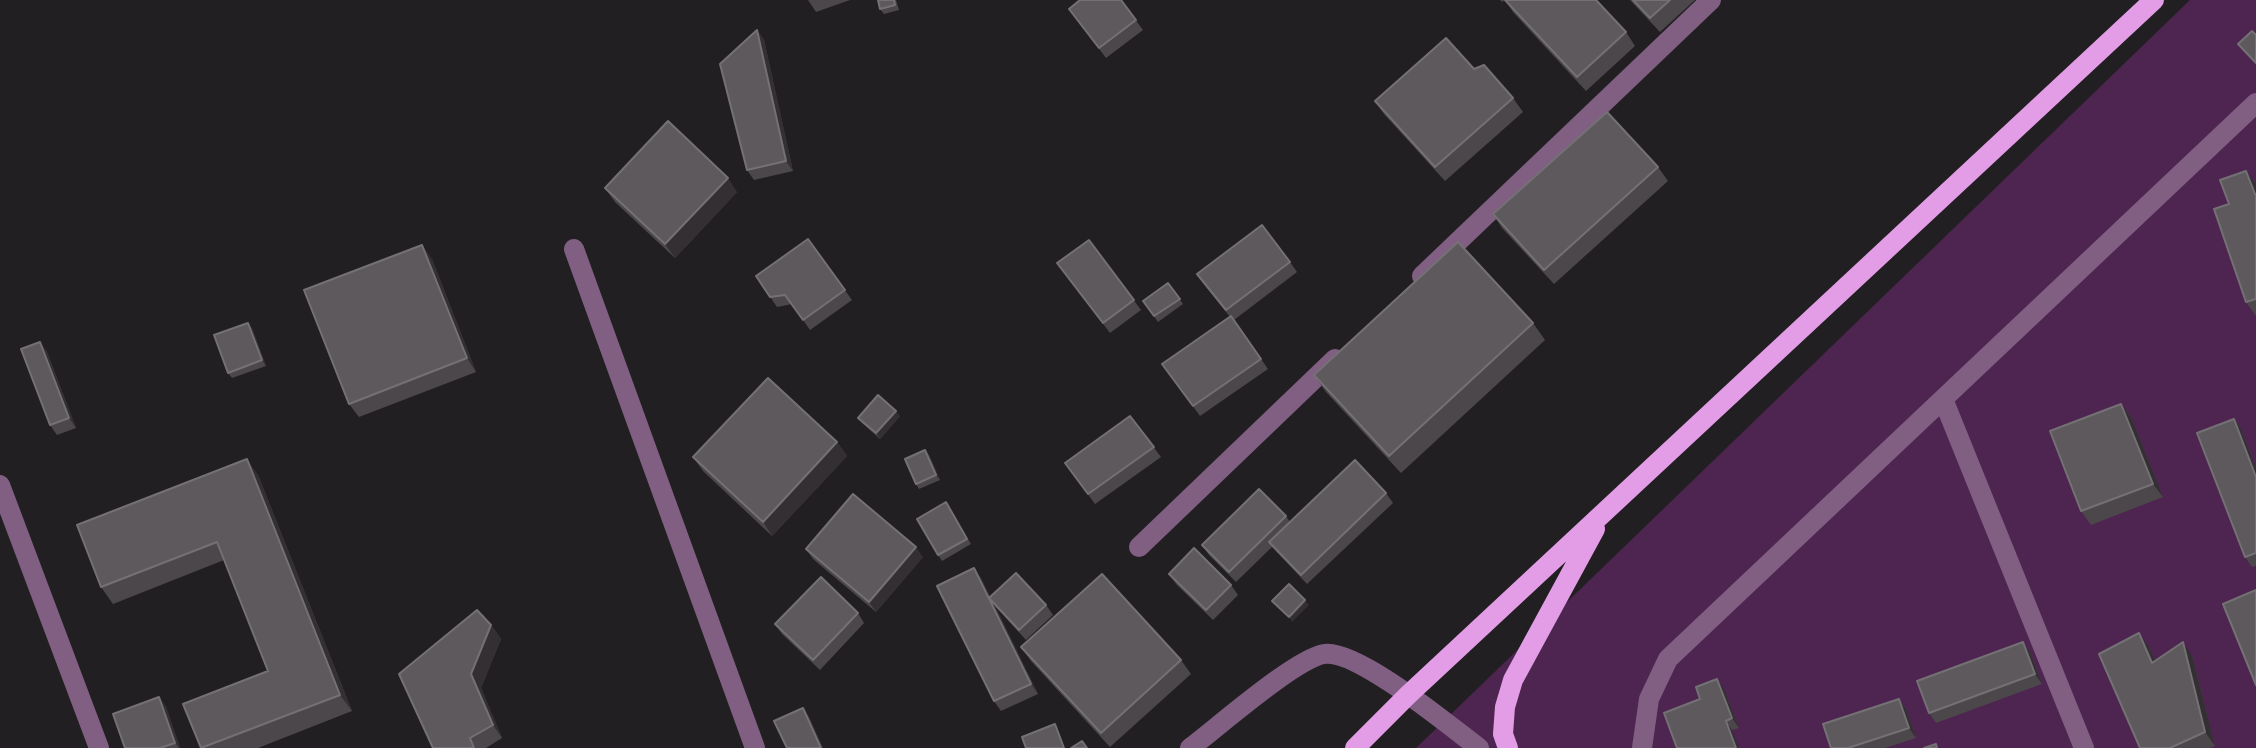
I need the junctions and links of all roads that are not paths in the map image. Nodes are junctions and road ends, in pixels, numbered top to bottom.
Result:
1 (1711, 0) edge
2 (2154, 0) edge
3 (2256, 103) edge
4 (574, 249) dead end
5 (1402, 295) edge
6 (1345, 350) edge
7 (1943, 399) junction
8 (0, 485) edge
9 (1605, 511) junction
10 (1139, 547) dead end
11 (1408, 695) junction
12 (99, 748) edge
13 (755, 748) edge
14 (1190, 748) edge
15 (1355, 748) edge
16 (1479, 748) edge
17 (1508, 748) edge
18 (1642, 748) edge
19 (2084, 748) edge

1 - 5 street
2 - 9 main road
3 - 7 street
4 - 13 street
6 - 10 street
7 - 18 street
7 - 19 street
8 - 12 street
9 - 11 main road
9 - 17 main road
11 - 14 street
11 - 15 main road
11 - 16 street

